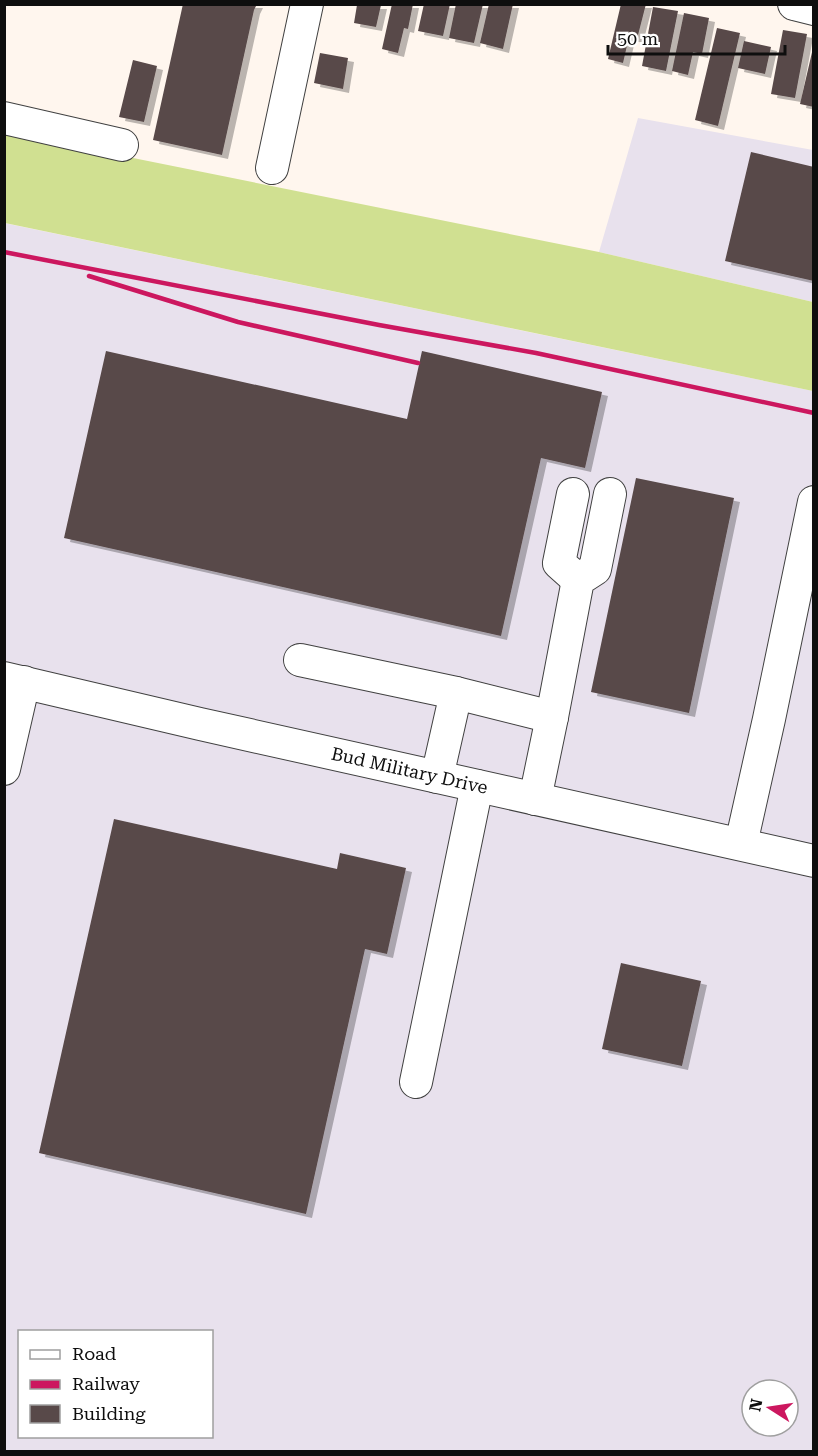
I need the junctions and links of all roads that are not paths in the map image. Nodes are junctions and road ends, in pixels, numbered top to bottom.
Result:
1 (307, 4) edge
2 (794, 4) edge
3 (813, 9) edge
4 (4, 118) edge
5 (122, 145) dead end
6 (272, 168) dead end
7 (573, 494) dead end
8 (610, 494) dead end
9 (813, 502) edge
10 (578, 580) junction
11 (300, 660) dead end
12 (14, 680) edge
13 (456, 693) junction
14 (552, 717) junction
15 (4, 769) edge
16 (437, 777) junction
17 (477, 786) junction
18 (535, 799) junction
19 (741, 844) junction
20 (813, 861) edge
21 (416, 1082) dead end

1 - 6 street
2 - 3 street
4 - 5 street
7 - 10 street
8 - 10 street
9 - 19 street
10 - 14 street
11 - 13 street
12 - 15 street
12 - 16 street, Bud Military Drive
13 - 14 street
13 - 16 street
14 - 18 street
16 - 17 street, Bud Military Drive
17 - 18 street, Bud Military Drive
17 - 21 street
18 - 19 street, Bud Military Drive
19 - 20 street, Bud Military Drive

